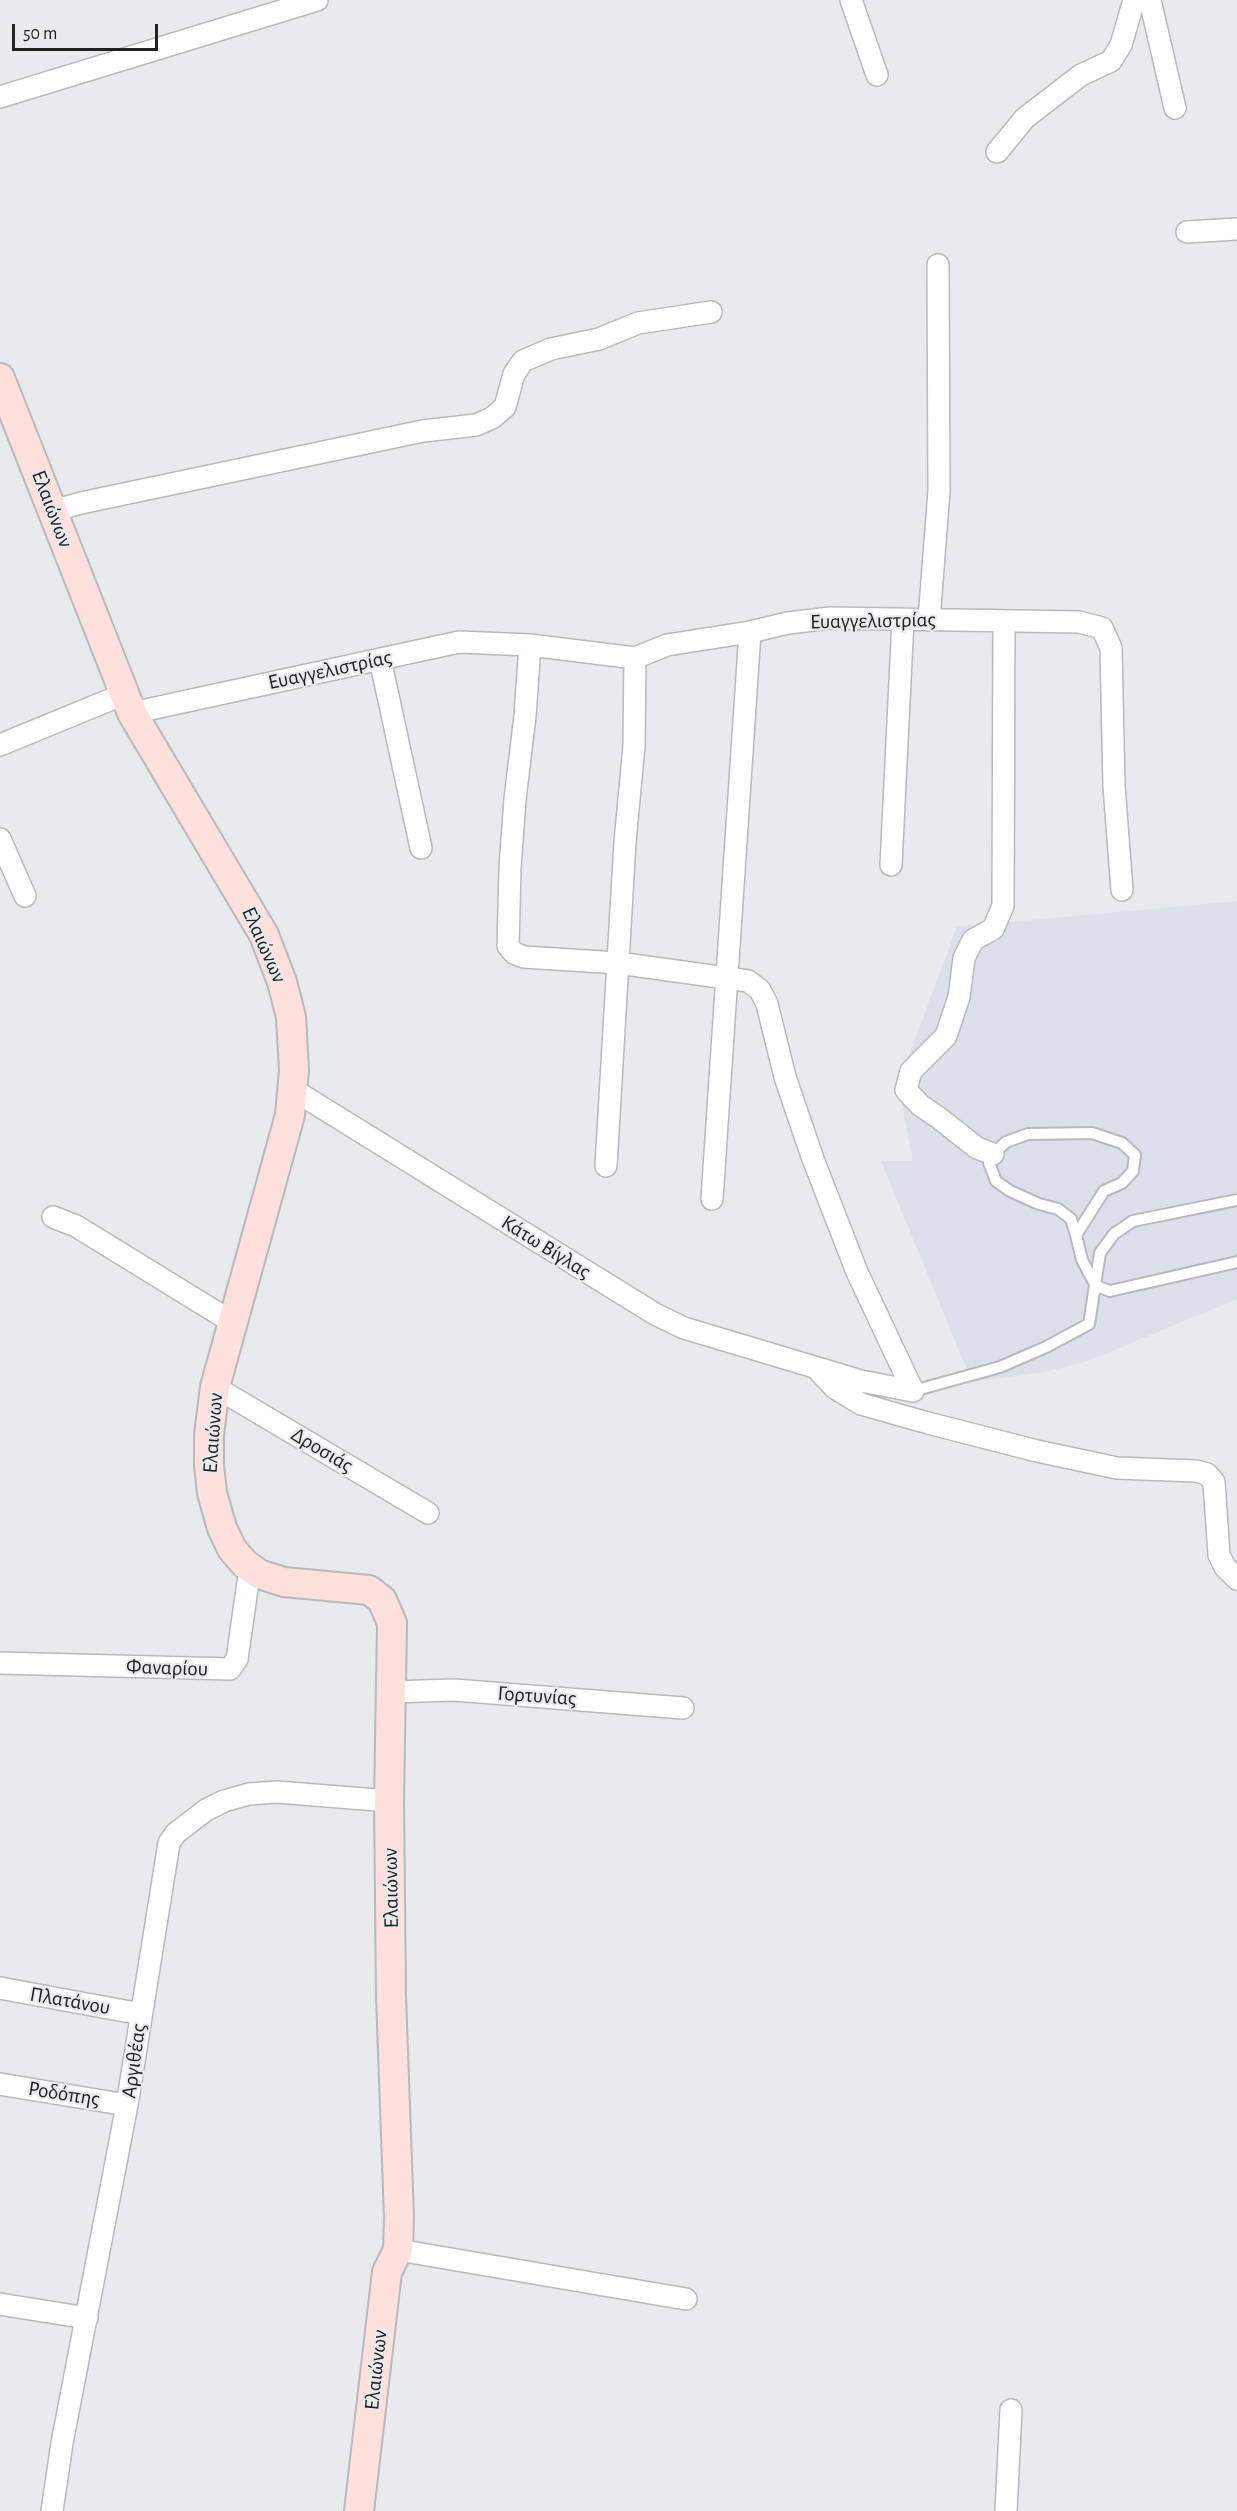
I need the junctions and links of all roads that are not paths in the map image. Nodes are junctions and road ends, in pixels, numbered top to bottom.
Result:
1 (316, 0) edge
2 (851, 0) edge
3 (1134, 0) edge
4 (1150, 0) edge
5 (877, 75) dead end
6 (0, 97) edge
7 (1175, 108) dead end
8 (997, 152) dead end
9 (1237, 230) edge
10 (1187, 232) dead end
11 (938, 265) dead end
12 (711, 312) dead end
13 (0, 378) edge
14 (52, 511) junction
15 (903, 620) junction
16 (929, 620) junction
17 (1004, 621) junction
18 (750, 632) junction
19 (530, 645) junction
20 (635, 658) junction
21 (380, 659) junction
22 (128, 704) junction
23 (0, 745) edge
24 (0, 839) edge
25 (421, 848) dead end
26 (891, 865) dead end
27 (1122, 890) dead end
28 (26, 896) dead end
29 (618, 963) junction
30 (726, 978) junction
31 (292, 1089) junction
32 (993, 1154) junction
33 (606, 1166) dead end
34 (712, 1199) dead end
35 (1237, 1200) edge
36 (53, 1217) dead end
37 (1076, 1235) junction
38 (1237, 1262) edge
39 (1096, 1286) junction
40 (232, 1322) junction
41 (817, 1368) junction
42 (215, 1387) junction
43 (913, 1391) junction
44 (428, 1513) dead end
45 (250, 1568) junction
46 (1237, 1579) edge
47 (0, 1663) edge
48 (391, 1692) junction
49 (682, 1708) dead end
50 (389, 1801) junction
51 (0, 1988) edge
52 (141, 2014) junction
53 (0, 2084) edge
54 (127, 2105) junction
55 (398, 2250) junction
56 (686, 2300) dead end
57 (0, 2304) edge
58 (87, 2318) junction
59 (1011, 2410) dead end
60 (52, 2511) edge
61 (359, 2511) edge
62 (1006, 2511) edge

1 - 6 street
2 - 5 street
3 - 8 street
4 - 7 street
9 - 10 street
11 - 16 street
12 - 14 street
13 - 14 main road, Ελαιώνων
14 - 22 main road, Ελαιώνων
15 - 16 street, Ευαγγελιστρίας
15 - 18 street, Ευαγγελιστρίας
15 - 26 street
16 - 17 street, Ευαγγελιστρίας
17 - 27 street, Ευαγγελιστρίας
17 - 32 street
18 - 20 street, Ευαγγελιστρίας
18 - 30 street
19 - 20 street, Ευαγγελιστρίας
19 - 21 street, Ευαγγελιστρίας
19 - 29 street
20 - 29 street
21 - 22 street, Ευαγγελιστρίας
21 - 25 street
22 - 23 street, Ευαγγελιστρίας
22 - 31 main road, Ελαιώνων
24 - 28 street
29 - 30 street
29 - 33 street
30 - 34 street
30 - 43 street
31 - 40 main road, Ελαιώνων
31 - 41 street, Κάτω Βίγλας
32 - 37 lane
32 - 37 lane
35 - 39 lane
36 - 40 street
37 - 39 lane
38 - 39 lane
39 - 43 lane
40 - 42 main road, Ελαιώνων
41 - 43 street, Κάτω Βίγλας
41 - 46 street
42 - 44 street, Δροσιάς
42 - 45 main road, Ελαιώνων
45 - 47 street, Φαναρίου
45 - 48 main road, Ελαιώνων
48 - 49 street, Γορτυνίας
48 - 50 main road, Ελαιώνων
50 - 52 street, Αργιθέας
50 - 55 main road, Ελαιώνων
51 - 52 street, Πλατάνου
52 - 54 street, Αργιθέας
53 - 54 street, Ροδόπης
54 - 58 street, Αργιθέας
55 - 56 street
55 - 61 main road, Ελαιώνων
57 - 58 street
58 - 60 street, Αργιθέας
59 - 62 street

